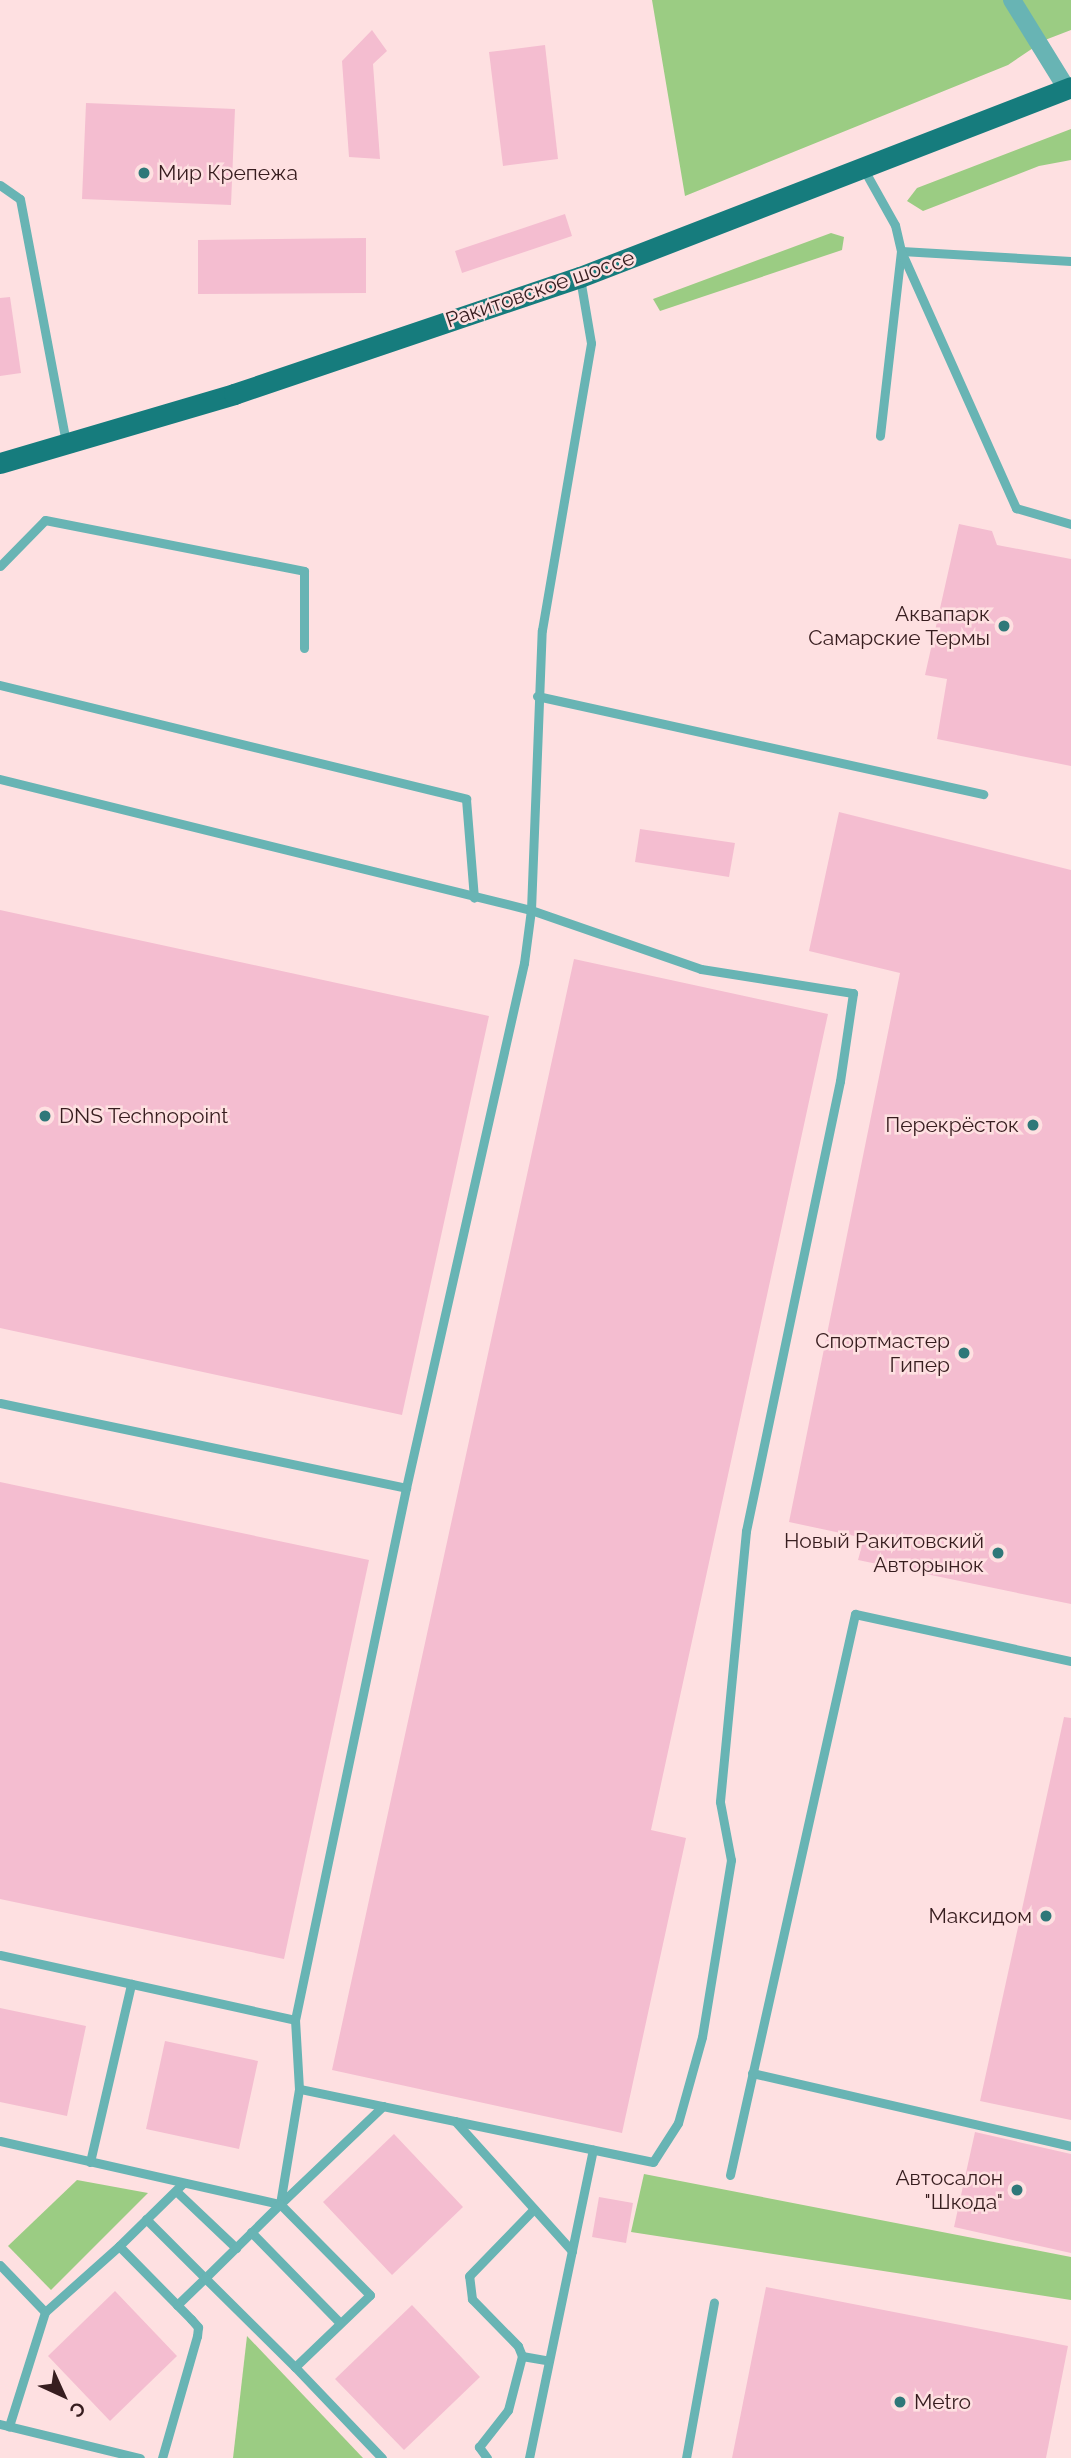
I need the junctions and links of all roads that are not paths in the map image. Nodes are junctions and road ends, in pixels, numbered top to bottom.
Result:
1 (1012, 0) edge
2 (1069, 88) edge
3 (863, 168) junction
4 (0, 185) edge
5 (901, 251) junction
6 (1071, 261) edge
7 (580, 277) junction
8 (880, 436) dead end
9 (66, 445) junction
10 (0, 463) edge
11 (1071, 524) edge
12 (0, 566) edge
13 (304, 648) dead end
14 (0, 685) edge
15 (537, 695) junction
16 (0, 779) edge
17 (983, 794) dead end
18 (474, 898) junction
19 (531, 910) junction
20 (0, 1403) edge
21 (406, 1488) junction
22 (1071, 1661) edge
23 (0, 1955) edge
24 (131, 1984) junction
25 (295, 2020) junction
26 (752, 2073) junction
27 (299, 2089) junction
28 (383, 2106) junction
29 (455, 2121) junction
30 (0, 2141) edge
31 (1071, 2146) edge
32 (593, 2150) junction
33 (90, 2162) junction
34 (730, 2175) dead end
35 (183, 2183) junction
36 (176, 2191) junction
37 (280, 2204) junction
38 (534, 2209) junction
39 (146, 2219) junction
40 (251, 2232) junction
41 (119, 2246) junction
42 (236, 2248) junction
43 (572, 2251) junction
44 (0, 2265) edge
45 (205, 2278) junction
46 (714, 2303) dead end
47 (177, 2305) junction
48 (46, 2312) junction
49 (341, 2323) junction
50 (522, 2356) junction
51 (549, 2361) junction
52 (295, 2367) junction
53 (4, 2425) edge
54 (140, 2458) edge
55 (162, 2458) edge
56 (382, 2458) edge
57 (487, 2458) edge
58 (529, 2458) edge
59 (686, 2458) edge

1 - 2 street
2 - 3 main road, Ракитовское шоссе
3 - 5 lane
3 - 7 main road, Ракитовское шоссе
4 - 9 lane
5 - 6 lane
5 - 8 lane
5 - 11 lane
7 - 9 main road, Ракитовское шоссе
7 - 15 lane
9 - 10 main road, Ракитовское шоссе
12 - 13 lane
14 - 18 lane
15 - 17 lane
15 - 19 lane
16 - 18 lane
18 - 19 lane
19 - 21 lane
19 - 32 lane
20 - 21 lane
21 - 25 lane
22 - 26 lane
23 - 24 lane
24 - 25 lane
24 - 33 lane
25 - 27 lane
26 - 31 lane
26 - 34 lane
27 - 28 lane
27 - 37 lane
28 - 29 lane
28 - 37 lane
29 - 32 lane
29 - 38 lane
30 - 33 lane
32 - 43 lane
33 - 35 lane
35 - 36 lane
35 - 37 lane
36 - 39 lane
36 - 42 lane
37 - 40 lane
37 - 49 lane
38 - 43 lane
38 - 50 lane
39 - 41 lane
39 - 45 lane
40 - 42 lane
40 - 49 lane
41 - 47 lane
41 - 48 lane
42 - 45 lane
43 - 51 lane
44 - 48 lane
45 - 47 lane
45 - 52 lane
46 - 59 lane
47 - 55 lane
48 - 53 lane
49 - 52 lane
50 - 51 lane
50 - 57 lane
51 - 58 lane
52 - 56 lane
53 - 54 lane

